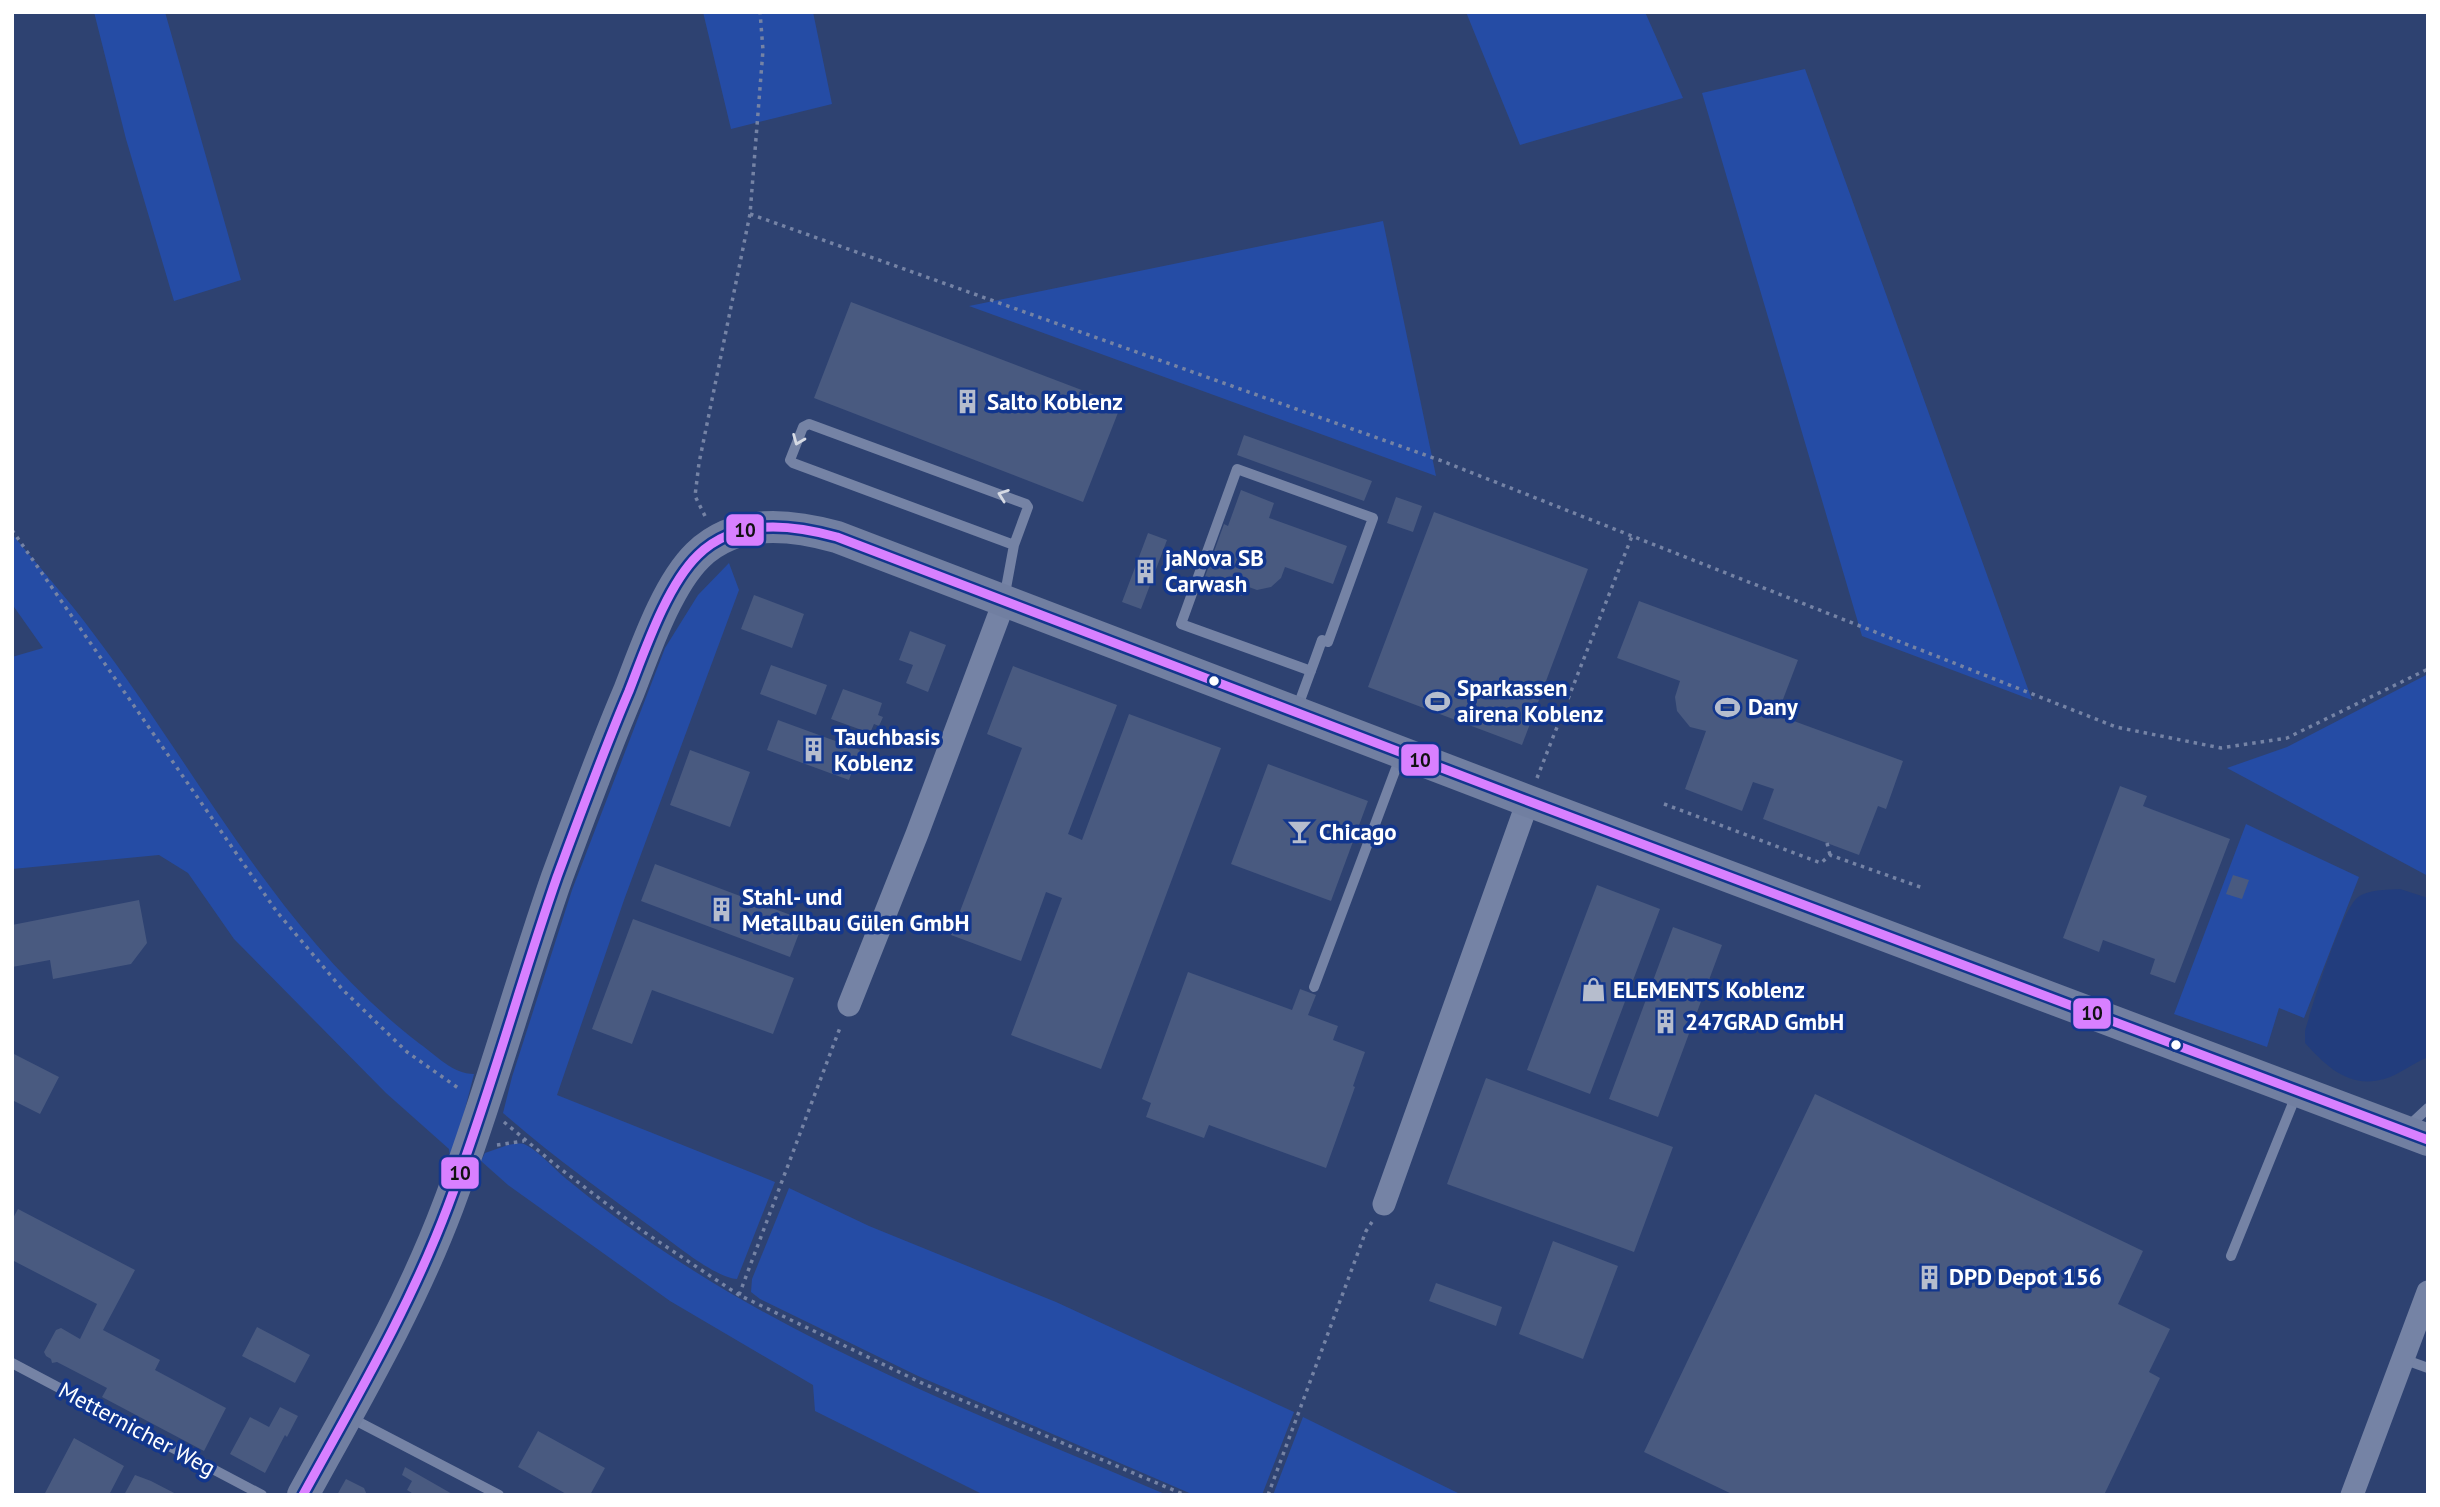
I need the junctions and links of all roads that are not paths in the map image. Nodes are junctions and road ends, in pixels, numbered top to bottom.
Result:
1 (1014, 545) junction
2 (1004, 602) junction
3 (1311, 671) junction
4 (1296, 712) junction
5 (1402, 753) junction
6 (1528, 801) junction
7 (1314, 987) dead end
8 (849, 1005) road end
9 (2298, 1091) junction
10 (2428, 1108) edge
11 (2418, 1136) edge
12 (1384, 1204) road end
13 (2231, 1256) dead end
14 (2428, 1292) edge
15 (2403, 1359) junction
16 (12, 1363) edge
17 (2428, 1368) edge
18 (346, 1415) junction
19 (262, 1495) edge
20 (303, 1495) edge
21 (499, 1495) edge
22 (2352, 1495) edge

1 -> 1 lane
1 - 2 lane
2 - 4 street
2 - 8 street
2 - 18 street
3 - 3 lane
3 - 4 lane
4 - 5 street
5 - 6 street
5 - 7 lane
6 - 9 street
6 - 12 street
9 - 11 street
9 - 13 lane
10 - 11 lane
14 - 15 street
15 - 17 lane
15 - 22 street
16 - 19 lane, Metternicher Weg
18 - 20 street
18 - 21 lane

